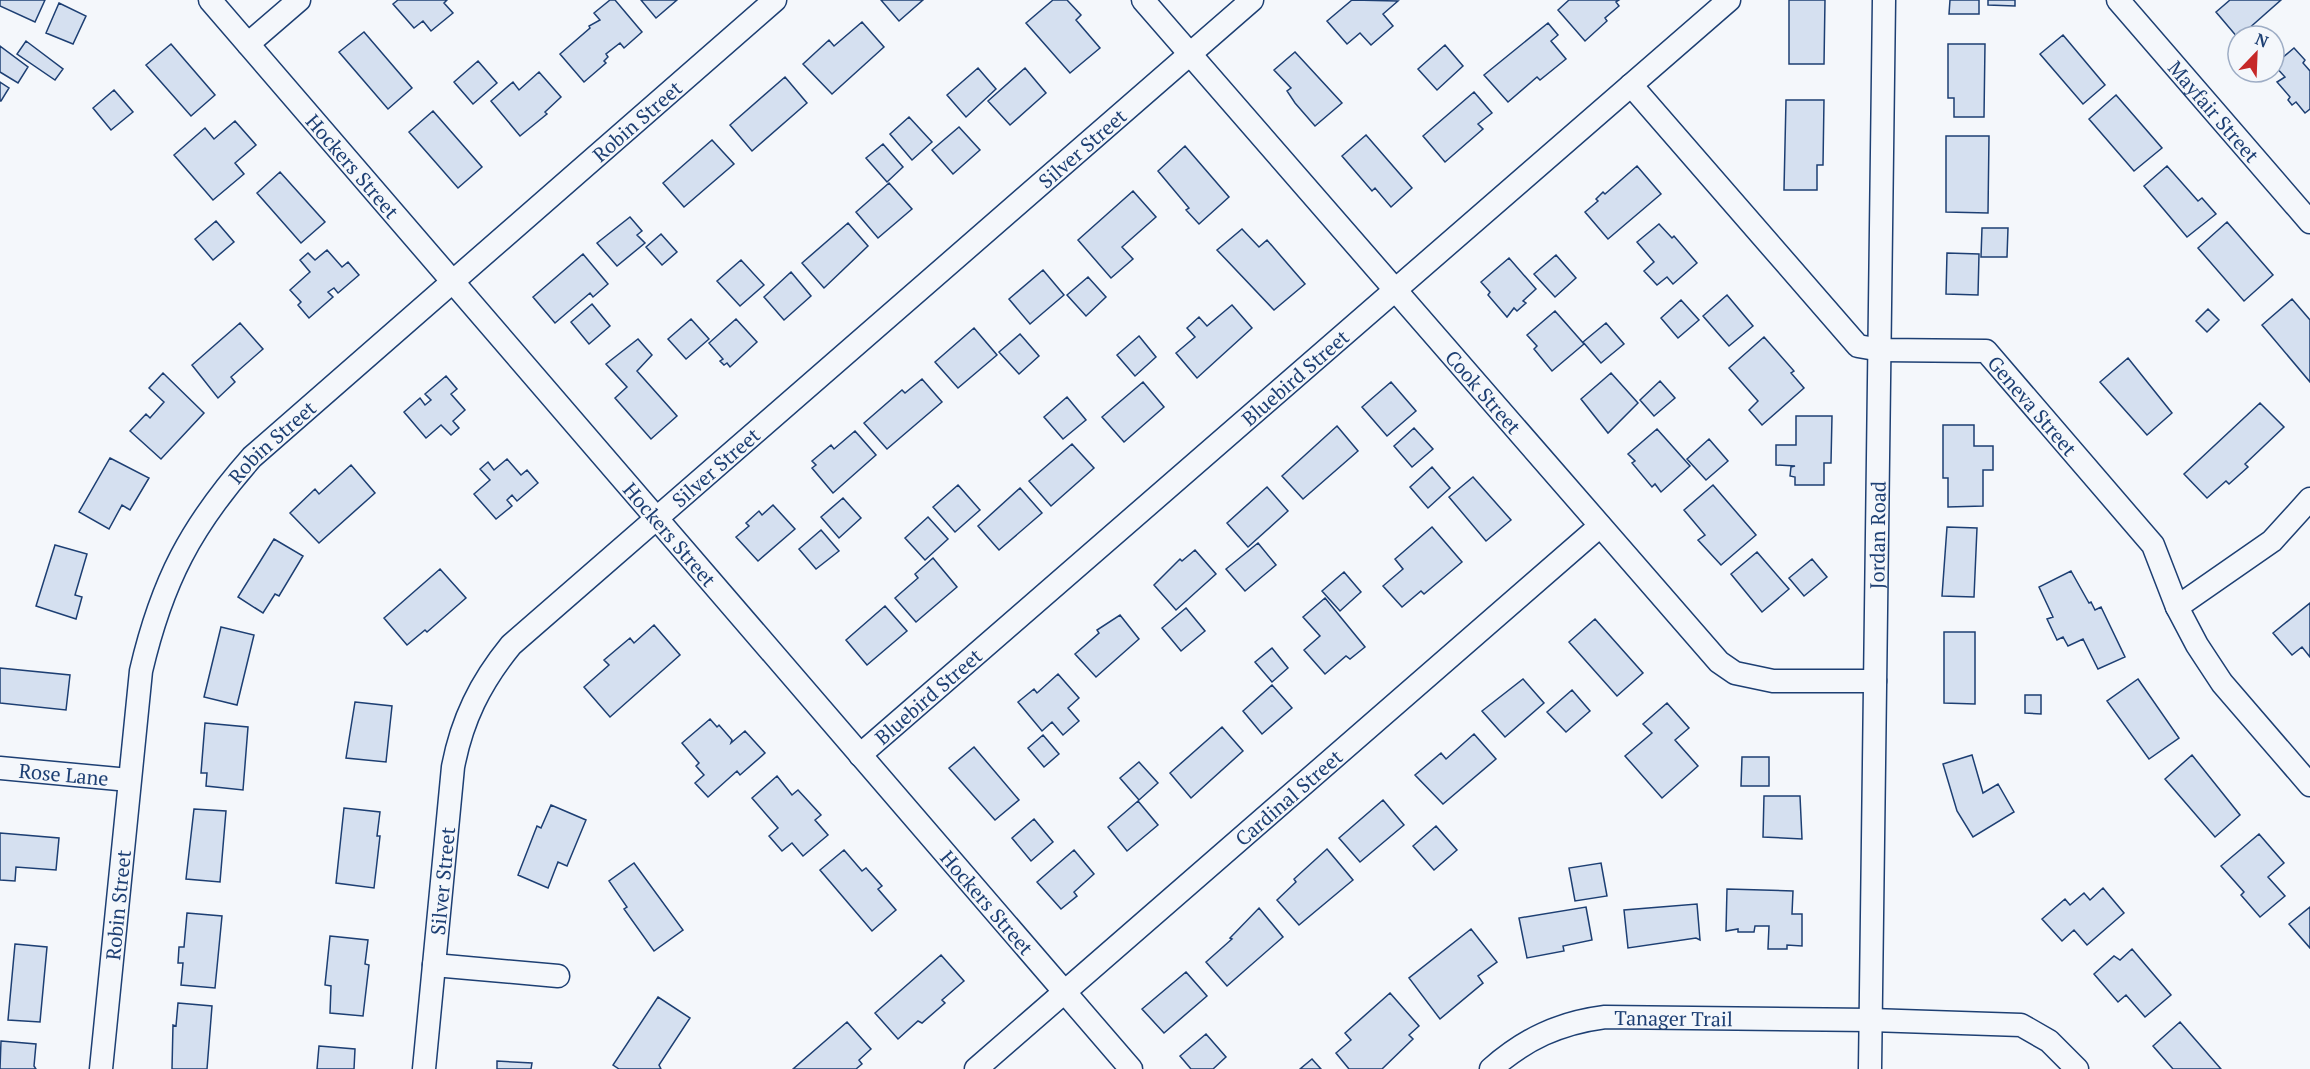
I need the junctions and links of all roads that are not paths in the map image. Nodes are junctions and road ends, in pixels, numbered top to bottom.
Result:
1 (210, 0) edge
2 (299, 0) edge
3 (775, 0) edge
4 (1143, 0) edge
5 (1252, 0) edge
6 (1729, 0) edge
7 (1884, 0) edge
8 (2129, 4) edge
9 (248, 44) junction
10 (1190, 54) junction
11 (1631, 85) junction
12 (2310, 222) edge
13 (452, 281) junction
14 (1395, 289) junction
15 (1881, 350) junction
16 (2310, 499) edge
17 (656, 518) junction
18 (1600, 525) junction
19 (2177, 607) junction
20 (1875, 681) junction
21 (860, 755) junction
22 (0, 768) edge
23 (129, 780) junction
24 (2310, 785) edge
25 (434, 965) junction
26 (558, 976) dead end
27 (1064, 992) junction
28 (1871, 1020) junction
29 (101, 1069) edge
30 (424, 1069) edge
31 (976, 1069) edge
32 (1131, 1069) edge
33 (1491, 1069) edge
34 (1870, 1069) edge
35 (2077, 1069) edge

1 - 9 street, Hockers Street
2 - 9 street
3 - 13 street, Robin Street
4 - 10 street, Cook Street
5 - 10 street, Silver Street
6 - 11 street, Bluebird Street
7 - 15 street, Jordan Road
8 - 12 street, Mayfair Street
9 - 13 street, Hockers Street
10 - 14 street, Cook Street
10 - 17 street, Silver Street
11 - 14 street, Bluebird Street
11 - 15 street, Geneva Street
13 - 17 street, Hockers Street
13 - 23 street, Robin Street
14 - 18 street, Cook Street
14 - 21 street, Bluebird Street
15 - 19 street, Geneva Street
15 - 20 street, Jordan Road
16 - 19 street
17 - 21 street, Hockers Street
17 - 25 street, Silver Street
18 - 20 street, Cook Street
18 - 27 street, Cardinal Street
19 - 24 street, Geneva Street
20 - 28 street, Jordan Road
21 - 27 street, Hockers Street
22 - 23 street, Rose Lane
23 - 29 street, Robin Street
25 - 26 street
25 - 30 street, Silver Street
27 - 31 street, Cardinal Street
27 - 32 street, Hockers Street
28 - 33 street, Tanager Trail
28 - 34 street, Jordan Road
28 - 35 street, Tanager Trail

